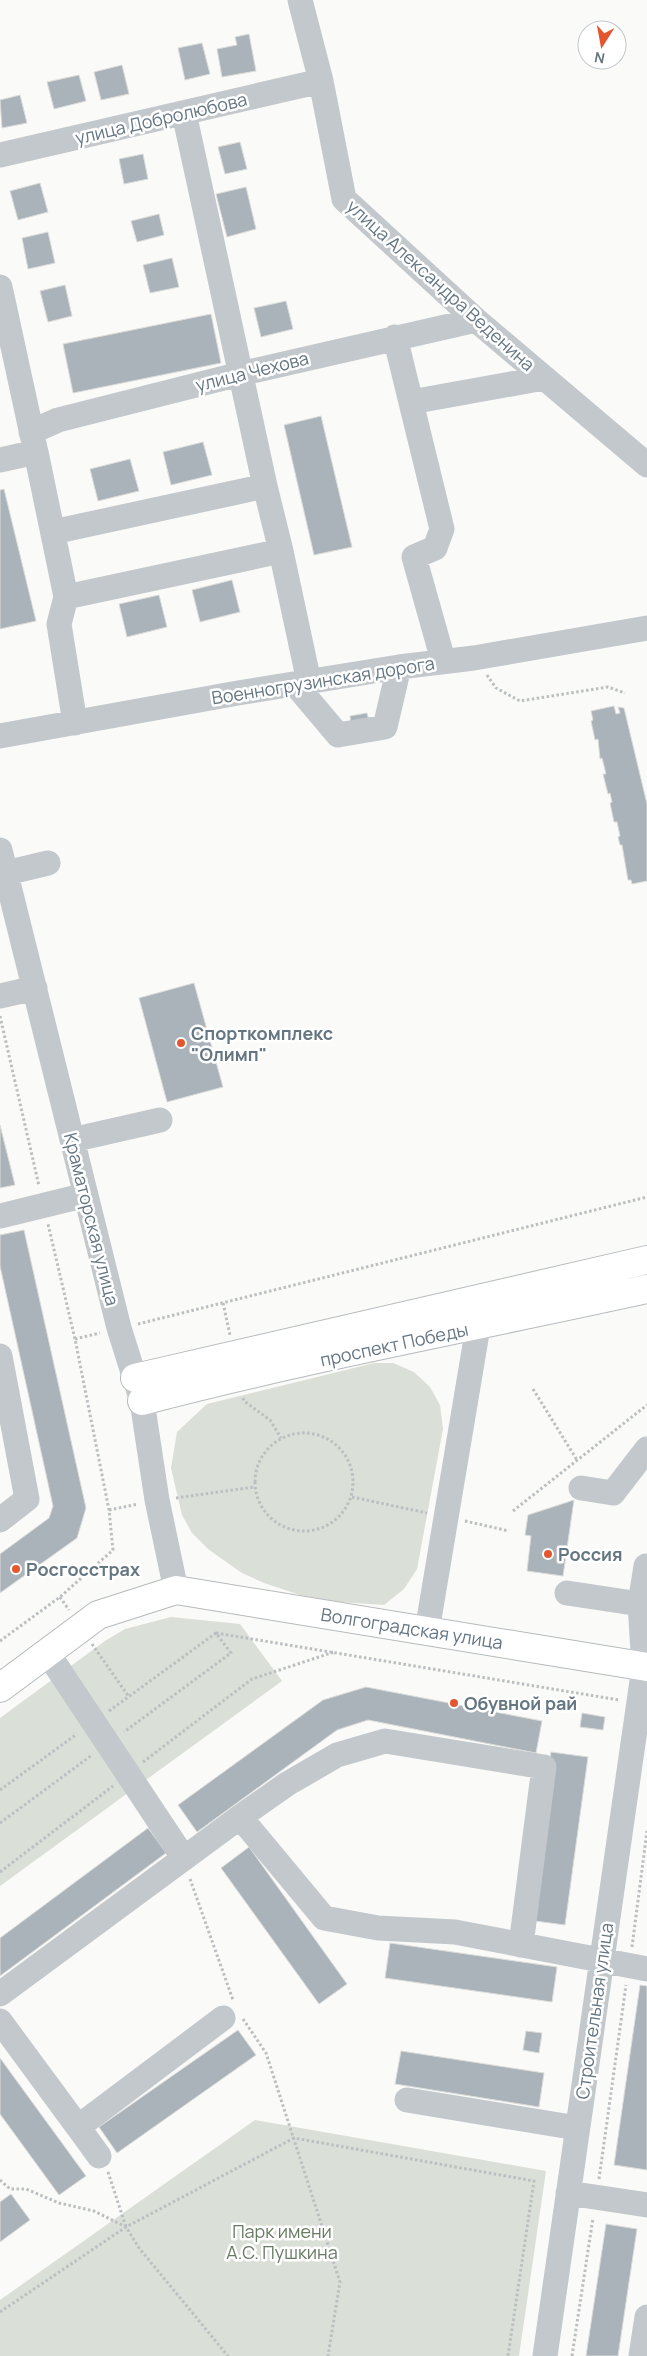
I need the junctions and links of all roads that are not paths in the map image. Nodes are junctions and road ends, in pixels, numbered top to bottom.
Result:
1 (300, 0) edge
2 (321, 81) junction
3 (184, 113) junction
4 (0, 155) edge
5 (0, 287) edge
6 (476, 320) junction
7 (395, 337) junction
8 (240, 374) junction
9 (544, 378) junction
10 (411, 402) junction
11 (34, 442) junction
12 (0, 460) edge
13 (647, 465) edge
14 (265, 486) junction
15 (53, 532) junction
16 (281, 551) junction
17 (66, 596) junction
18 (647, 628) edge
19 (443, 660) junction
20 (399, 667) junction
21 (302, 683) junction
22 (75, 723) junction
23 (0, 736) edge
24 (3, 861) edge
25 (48, 863) dead end
26 (35, 988) junction
27 (0, 996) edge
28 (160, 1120) dead end
29 (72, 1140) junction
30 (86, 1195) junction
31 (0, 1216) edge
32 (647, 1260) edge
33 (647, 1289) edge
34 (473, 1314) junction
35 (0, 1356) edge
36 (138, 1390) junction
37 (647, 1449) edge
38 (581, 1488) dead end
39 (0, 1520) edge
40 (646, 1566) edge
41 (176, 1590) junction
42 (567, 1593) dead end
43 (644, 1604) edge
44 (428, 1624) junction
45 (47, 1652) junction
46 (645, 1659) edge
47 (0, 1688) edge
48 (240, 1817) junction
49 (183, 1857) junction
50 (521, 1945) junction
51 (602, 1960) junction
52 (638, 1967) edge
53 (0, 1994) edge
54 (233, 2013) road end
55 (0, 2021) edge
56 (407, 2100) dead end
57 (78, 2127) junction
58 (578, 2128) junction
59 (98, 2156) road end
60 (568, 2193) junction
61 (647, 2205) edge
62 (647, 2317) edge
63 (545, 2356) edge
64 (641, 2356) edge

1 - 2 street, улица Александра Веденина
2 - 3 street, улица Добролюбова
2 - 6 street, улица Александра Веденина
3 - 4 street, улица Добролюбова
3 - 8 street
5 - 11 street
6 - 7 street, улица Чехова
6 - 9 street, улица Александра Веденина
7 - 8 street, улица Чехова
7 - 10 street
8 - 11 street, улица Чехова
8 - 14 street
9 - 10 street
9 - 13 street, улица Александра Веденина
10 - 19 street
11 - 12 street, улица Чехова
11 - 15 street
14 - 15 street
14 - 16 street
15 - 17 street
16 - 17 street
16 - 21 street
17 - 22 street
18 - 19 street, Военногрузинская дорога
19 - 20 street, Военногрузинская дорога
20 - 21 street, Военногрузинская дорога
20 - 21 street
21 - 22 street, Военногрузинская дорога
22 - 23 street, Военногрузинская дорога
24 - 25 street
24 - 26 street, Краматорская улица
26 - 27 street
26 - 29 street, Краматорская улица
28 - 29 street
29 - 30 street, Краматорская улица
30 - 31 street
30 - 36 street, Краматорская улица
32 - 34 main road
33 - 34 main road, проспект Победы
34 - 36 main road, проспект Победы
34 - 44 street
35 - 39 street
36 - 41 street, Краматорская улица
37 - 38 street
40 - 43 street, Строительная улица
41 - 44 main road, Волгоградская улица
41 - 45 main road
42 - 43 street
43 - 46 street, Строительная улица
44 - 46 main road, Волгоградская улица
45 - 47 main road
45 - 49 street
46 - 51 street, Строительная улица
48 - 49 street
48 - 50 street
48 - 50 street
49 - 53 street
50 - 51 street
51 - 52 street
51 - 58 street, Строительная улица
54 - 57 street
55 - 57 street
56 - 58 street
57 - 59 street
58 - 60 street, Строительная улица
60 - 61 street
60 - 63 street, Строительная улица
62 - 64 street

